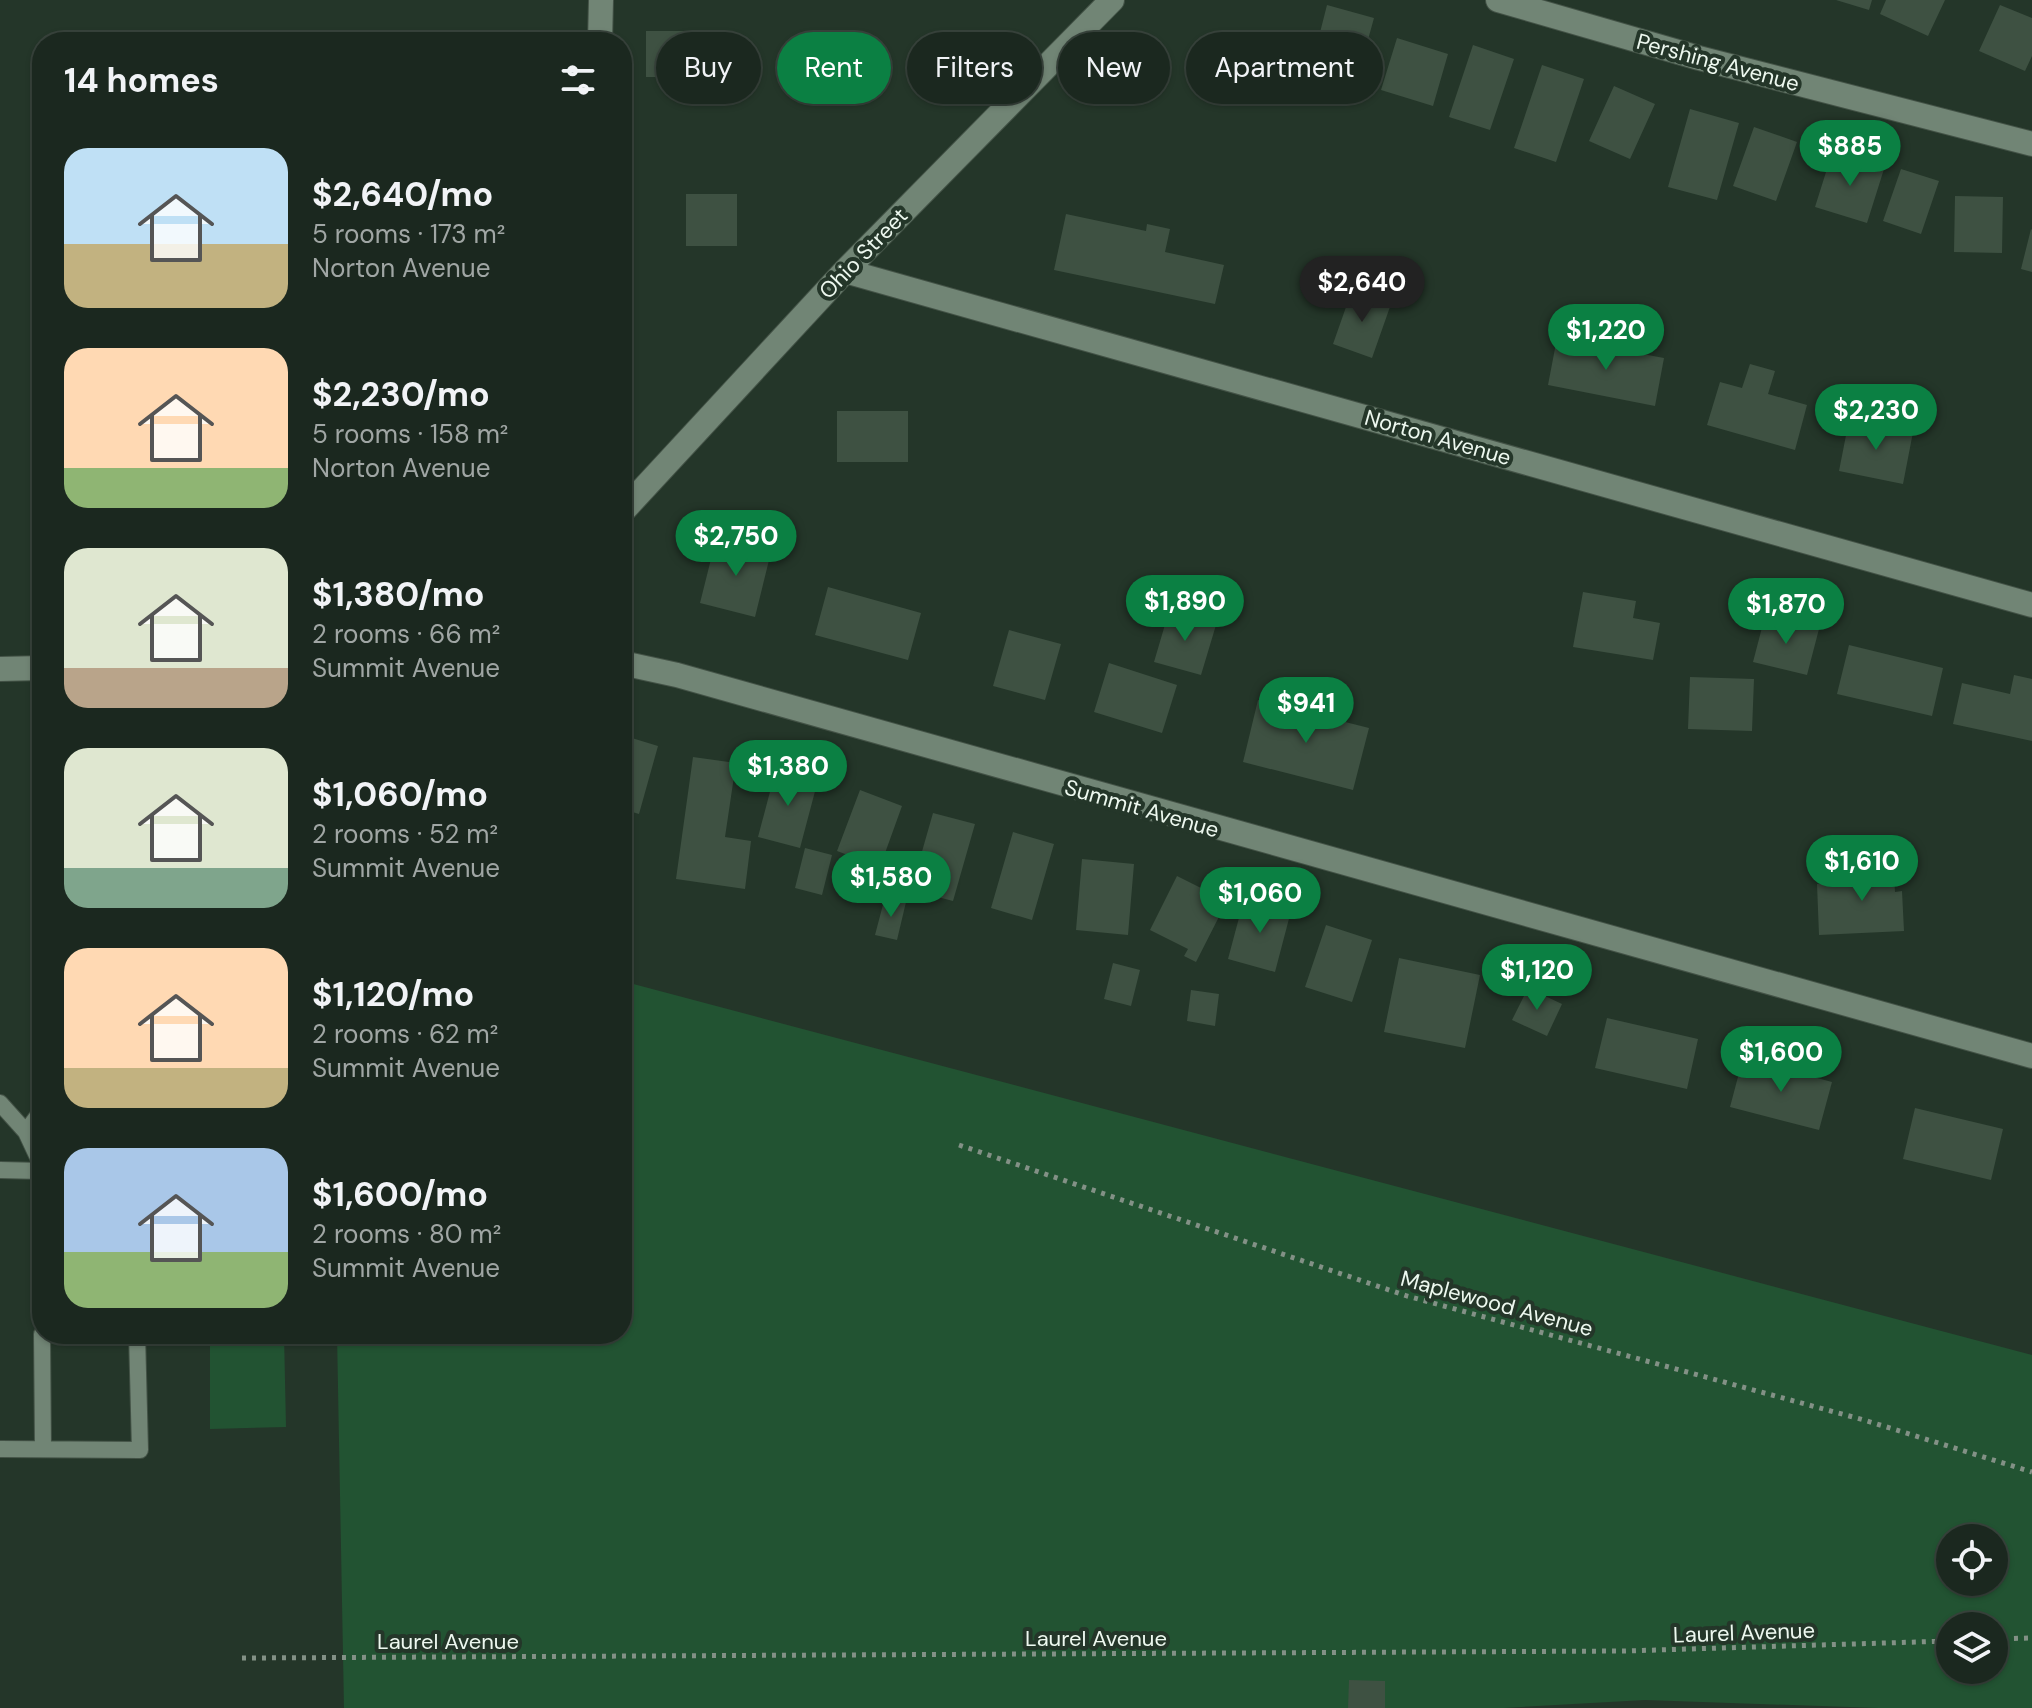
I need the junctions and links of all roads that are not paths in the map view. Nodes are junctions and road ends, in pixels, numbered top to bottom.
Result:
1 (601, 0) edge
2 (1112, 0) edge
3 (1498, 0) edge
4 (600, 32) edge
5 (2032, 144) edge
6 (845, 271) junction
7 (632, 501) edge
8 (2032, 605) edge
9 (632, 665) edge
10 (32, 668) edge
11 (0, 669) edge
12 (2032, 1056) edge
13 (0, 1103) edge
14 (32, 1124) edge
15 (26, 1132) junction
16 (32, 1148) edge
17 (0, 1170) edge
18 (32, 1171) edge
19 (42, 1344) edge
20 (137, 1344) edge
21 (0, 1449) edge
22 (43, 1449) junction

1 - 4 street
2 - 6 street, Ohio Street
3 - 5 street, Pershing Avenue
6 - 7 street, Ohio Street
6 - 8 street, Norton Avenue
9 - 12 street, Summit Avenue
10 - 11 street
13 - 15 lane
14 - 15 lane
15 - 16 lane
17 - 18 lane
19 - 22 lane
20 - 22 lane
21 - 22 lane

